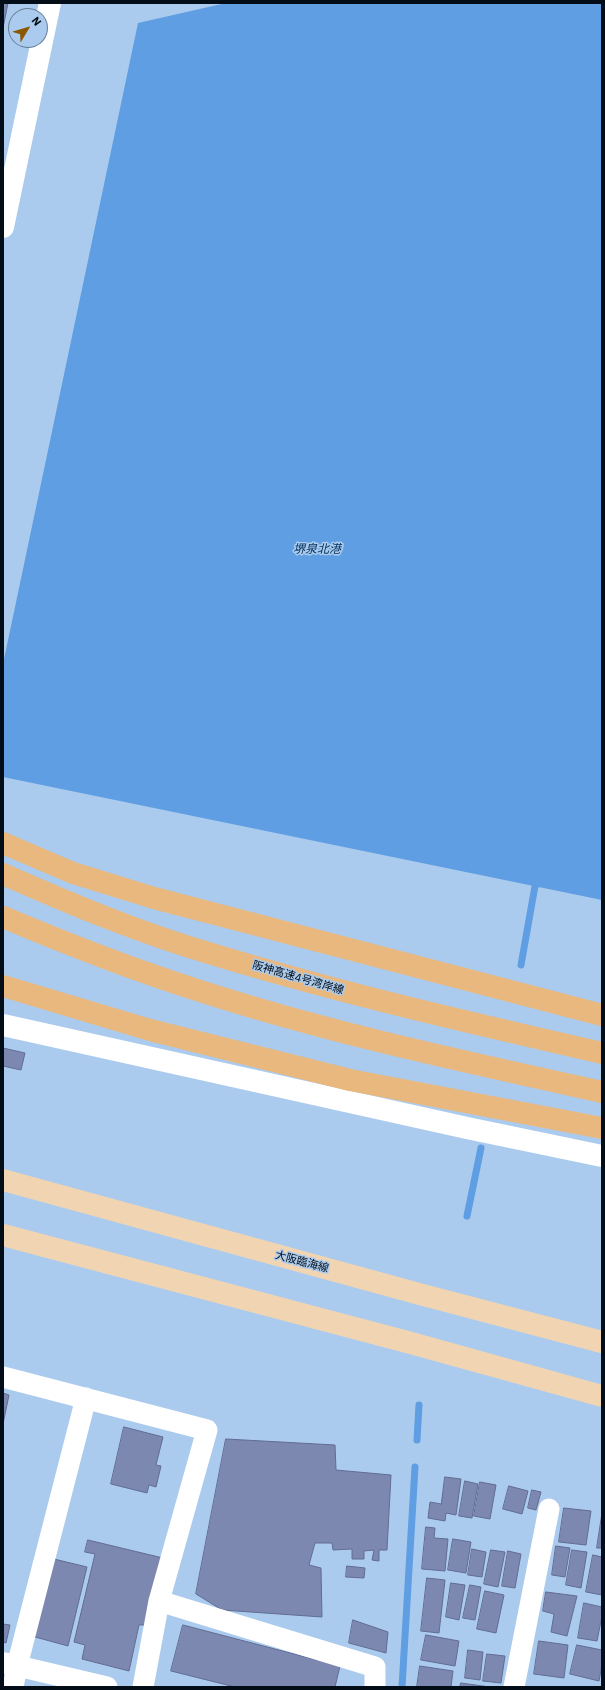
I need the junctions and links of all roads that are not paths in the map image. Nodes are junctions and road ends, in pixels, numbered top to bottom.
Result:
1 (50, 3) edge
2 (4, 217) edge
3 (3, 843) edge
4 (3, 874) edge
5 (3, 917) edge
6 (3, 986) edge
7 (602, 1015) edge
8 (3, 1025) edge
9 (602, 1053) edge
10 (602, 1092) edge
11 (602, 1128) edge
12 (602, 1156) edge
13 (3, 1180) edge
14 (3, 1235) edge
15 (602, 1342) edge
16 (3, 1377) edge
17 (602, 1396) edge
18 (86, 1398) junction
19 (549, 1509) dead end
20 (159, 1601) junction
21 (10, 1664) edge
22 (13, 1687) edge
23 (108, 1687) edge
24 (143, 1687) edge
25 (376, 1687) edge
26 (514, 1687) edge

1 - 2 street
3 - 7 highway
4 - 9 highway, 阪神高速4号湾岸線
5 - 10 highway
6 - 11 highway
8 - 12 street
13 - 15 main road, 大阪臨海線
14 - 17 main road
16 - 18 street
18 - 20 street
18 - 21 street
19 - 26 street
20 - 24 street
20 - 25 street
21 - 22 street
21 - 23 street

